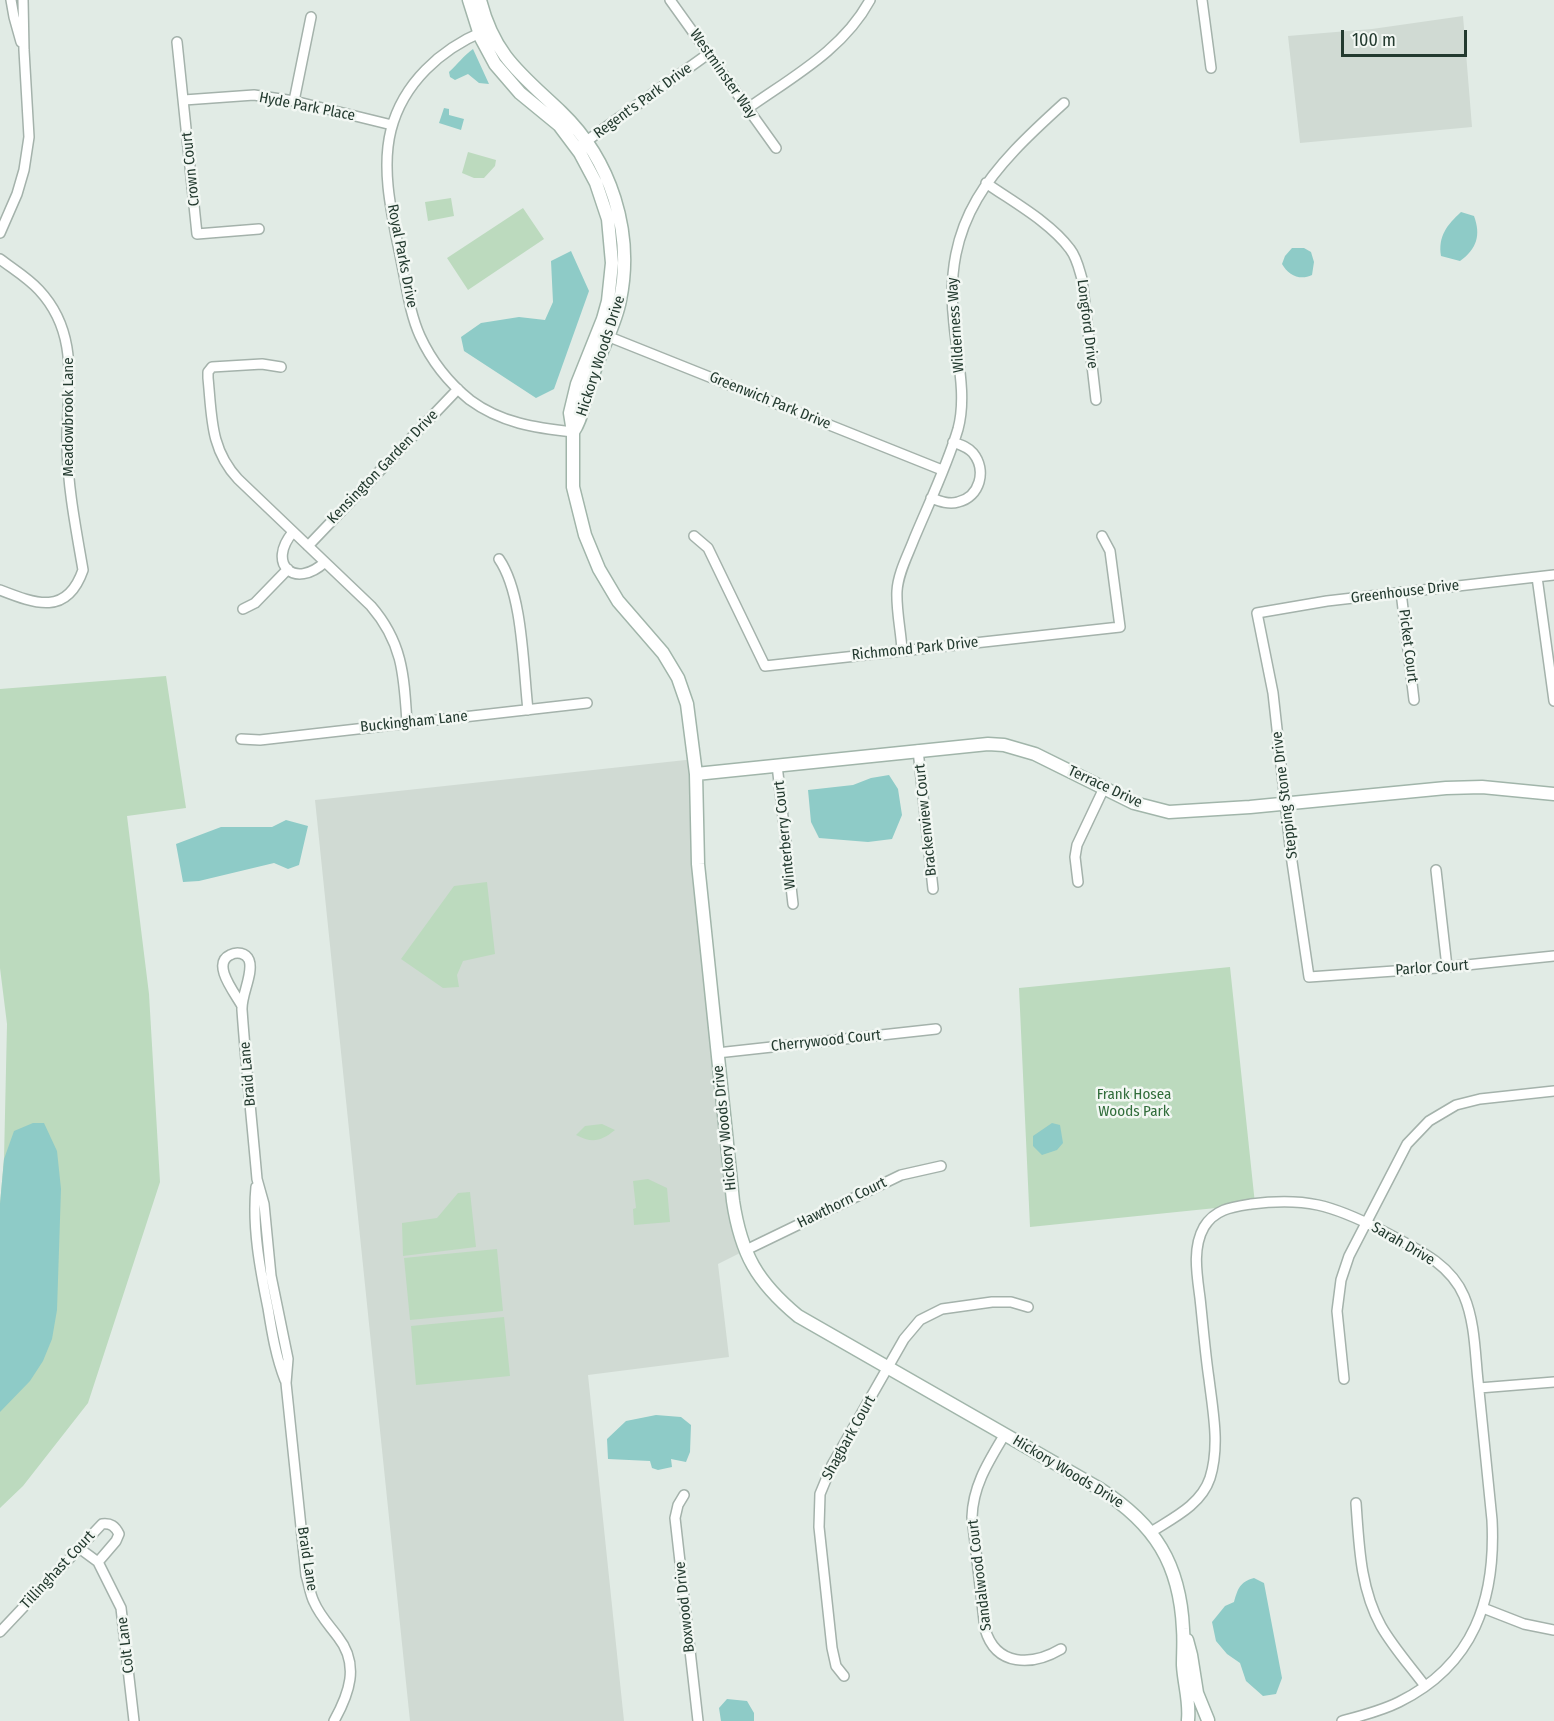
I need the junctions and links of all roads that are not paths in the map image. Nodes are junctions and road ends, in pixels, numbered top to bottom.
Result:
1 (11, 0) edge
2 (23, 0) edge
3 (469, 0) edge
4 (480, 0) edge
5 (670, 0) edge
6 (870, 0) edge
7 (1202, 0) edge
8 (311, 17) dead end
9 (484, 31) junction
10 (177, 42) dead end
11 (24, 50) junction
12 (708, 54) junction
13 (1211, 68) dead end
14 (184, 100) junction
15 (294, 101) junction
16 (1064, 104) dead end
17 (747, 109) junction
18 (392, 126) junction
19 (582, 144) junction
20 (776, 148) dead end
21 (986, 183) junction
22 (259, 229) dead end
23 (0, 233) edge
24 (0, 259) edge
25 (603, 334) junction
26 (281, 367) dead end
27 (458, 389) junction
28 (1096, 400) dead end
29 (573, 432) junction
30 (953, 441) junction
31 (942, 470) junction
32 (931, 498) junction
33 (293, 532) junction
34 (694, 536) dead end
35 (1102, 536) dead end
36 (308, 546) junction
37 (499, 559) dead end
38 (325, 562) junction
39 (288, 569) junction
40 (1554, 575) edge
41 (1537, 577) junction
42 (0, 590) edge
43 (1401, 592) junction
44 (243, 609) dead end
45 (1257, 613) joint
46 (902, 650) junction
47 (1414, 700) dead end
48 (1554, 701) edge
49 (587, 703) dead end
50 (528, 710) junction
51 (407, 723) junction
52 (241, 739) dead end
53 (918, 750) junction
54 (777, 765) junction
55 (696, 774) junction
56 (1104, 788) junction
57 (1554, 794) edge
58 (1285, 804) junction
59 (1436, 870) dead end
60 (1078, 882) dead end
61 (933, 889) dead end
62 (793, 904) dead end
63 (1554, 956) edge
64 (1447, 968) junction
65 (1309, 977) joint
66 (242, 1006) junction
67 (936, 1029) dead end
68 (717, 1053) junction
69 (1554, 1090) edge
70 (941, 1166) dead end
71 (1366, 1222) junction
72 (746, 1250) junction
73 (1028, 1307) dead end
74 (889, 1367) junction
75 (1344, 1379) dead end
76 (1554, 1382) edge
77 (1479, 1388) junction
78 (1005, 1434) junction
79 (684, 1495) dead end
80 (1356, 1503) dead end
81 (1151, 1532) junction
82 (79, 1548) junction
83 (98, 1562) junction
84 (1483, 1608) junction
85 (1184, 1629) junction
86 (1554, 1630) edge
87 (0, 1632) edge
88 (1061, 1649) dead end
89 (844, 1676) dead end
90 (1425, 1686) junction
91 (1209, 1720) edge
92 (134, 1721) edge
93 (334, 1721) edge
94 (698, 1721) edge
95 (1188, 1721) edge
96 (1342, 1721) edge

1 - 11 street
2 - 11 street
3 - 9 street, Hickory Woods Drive
4 - 9 street, Hickory Woods Drive
5 - 12 street, Westminster Way
6 - 17 street
7 - 13 street
8 - 15 street
9 - 18 street, Royal Parks Drive
9 - 19 street, Hickory Woods Drive
10 - 14 street, Crown Court
11 - 23 street
12 - 17 street, Westminster Way
12 - 19 street, Regent's Park Drive
14 - 15 street, Hyde Park Place
14 - 22 street, Crown Court
15 - 18 street, Hyde Park Place
16 - 21 street, Wilderness Way
17 - 20 street, Westminster Way
18 - 27 street, Royal Parks Drive
19 - 25 street, Hickory Woods Drive
21 - 28 street, Longford Drive
21 - 30 street, Wilderness Way
24 - 42 street, Meadowbrook Lane
25 - 29 street, Hickory Woods Drive
25 - 31 street, Greenwich Park Drive
26 - 33 street
27 - 29 street, Royal Parks Drive
27 - 36 street, Kensington Garden Drive
29 - 55 street, Hickory Woods Drive
30 - 31 street, Wilderness Way
30 - 32 street
31 - 32 street, Wilderness Way
32 - 46 street, Wilderness Way
33 - 36 street
33 - 39 street
34 - 46 street, Richmond Park Drive
35 - 46 street, Richmond Park Drive
36 - 38 street
37 - 50 street
38 - 39 street
38 - 51 street
39 - 44 street
40 - 41 street, Greenhouse Drive
41 - 43 street, Greenhouse Drive
41 - 48 street
43 - 45 street, Greenhouse Drive
43 - 47 street, Picket Court
45 - 58 street, Stepping Stone Drive
49 - 50 street, Buckingham Lane
50 - 51 street, Buckingham Lane
51 - 52 street, Buckingham Lane
53 - 54 street, Terrace Drive
53 - 56 street, Terrace Drive
53 - 61 street, Brackenview Court
54 - 55 street, Terrace Drive
54 - 62 street, Winterberry Court
55 - 68 street, Hickory Woods Drive
56 - 58 street, Terrace Drive
56 - 60 street
57 - 58 street, Terrace Drive
58 - 65 street, Stepping Stone Drive
59 - 64 street
63 - 64 street, Parlor Court
64 - 65 street, Parlor Court
66 - 66 street, Braid Lane
66 - 93 street, Braid Lane
67 - 68 street, Cherrywood Court
68 - 72 street, Hickory Woods Drive
69 - 71 street
70 - 72 street, Hawthorn Court
71 - 75 street
71 - 77 street, Sarah Drive
71 - 81 street, Sarah Drive
72 - 74 street, Hickory Woods Drive
73 - 74 street, Shagbark Court
74 - 78 street, Hickory Woods Drive
74 - 89 street, Shagbark Court
76 - 77 street
77 - 84 street, Sarah Drive
78 - 81 street, Hickory Woods Drive
78 - 88 street, Sandalwood Court
79 - 94 street, Boxwood Drive
80 - 90 street
81 - 85 street, Hickory Woods Drive
82 - 83 street, Colt Lane
82 - 83 street, Tillinghast Court
82 - 87 street, Tillinghast Court
83 - 92 street, Colt Lane
84 - 86 street
84 - 90 street, Sarah Drive
85 - 91 street, Hickory Woods Drive
85 - 95 street, Hickory Woods Drive
90 - 96 street, Sarah Drive
91 - 95 street

